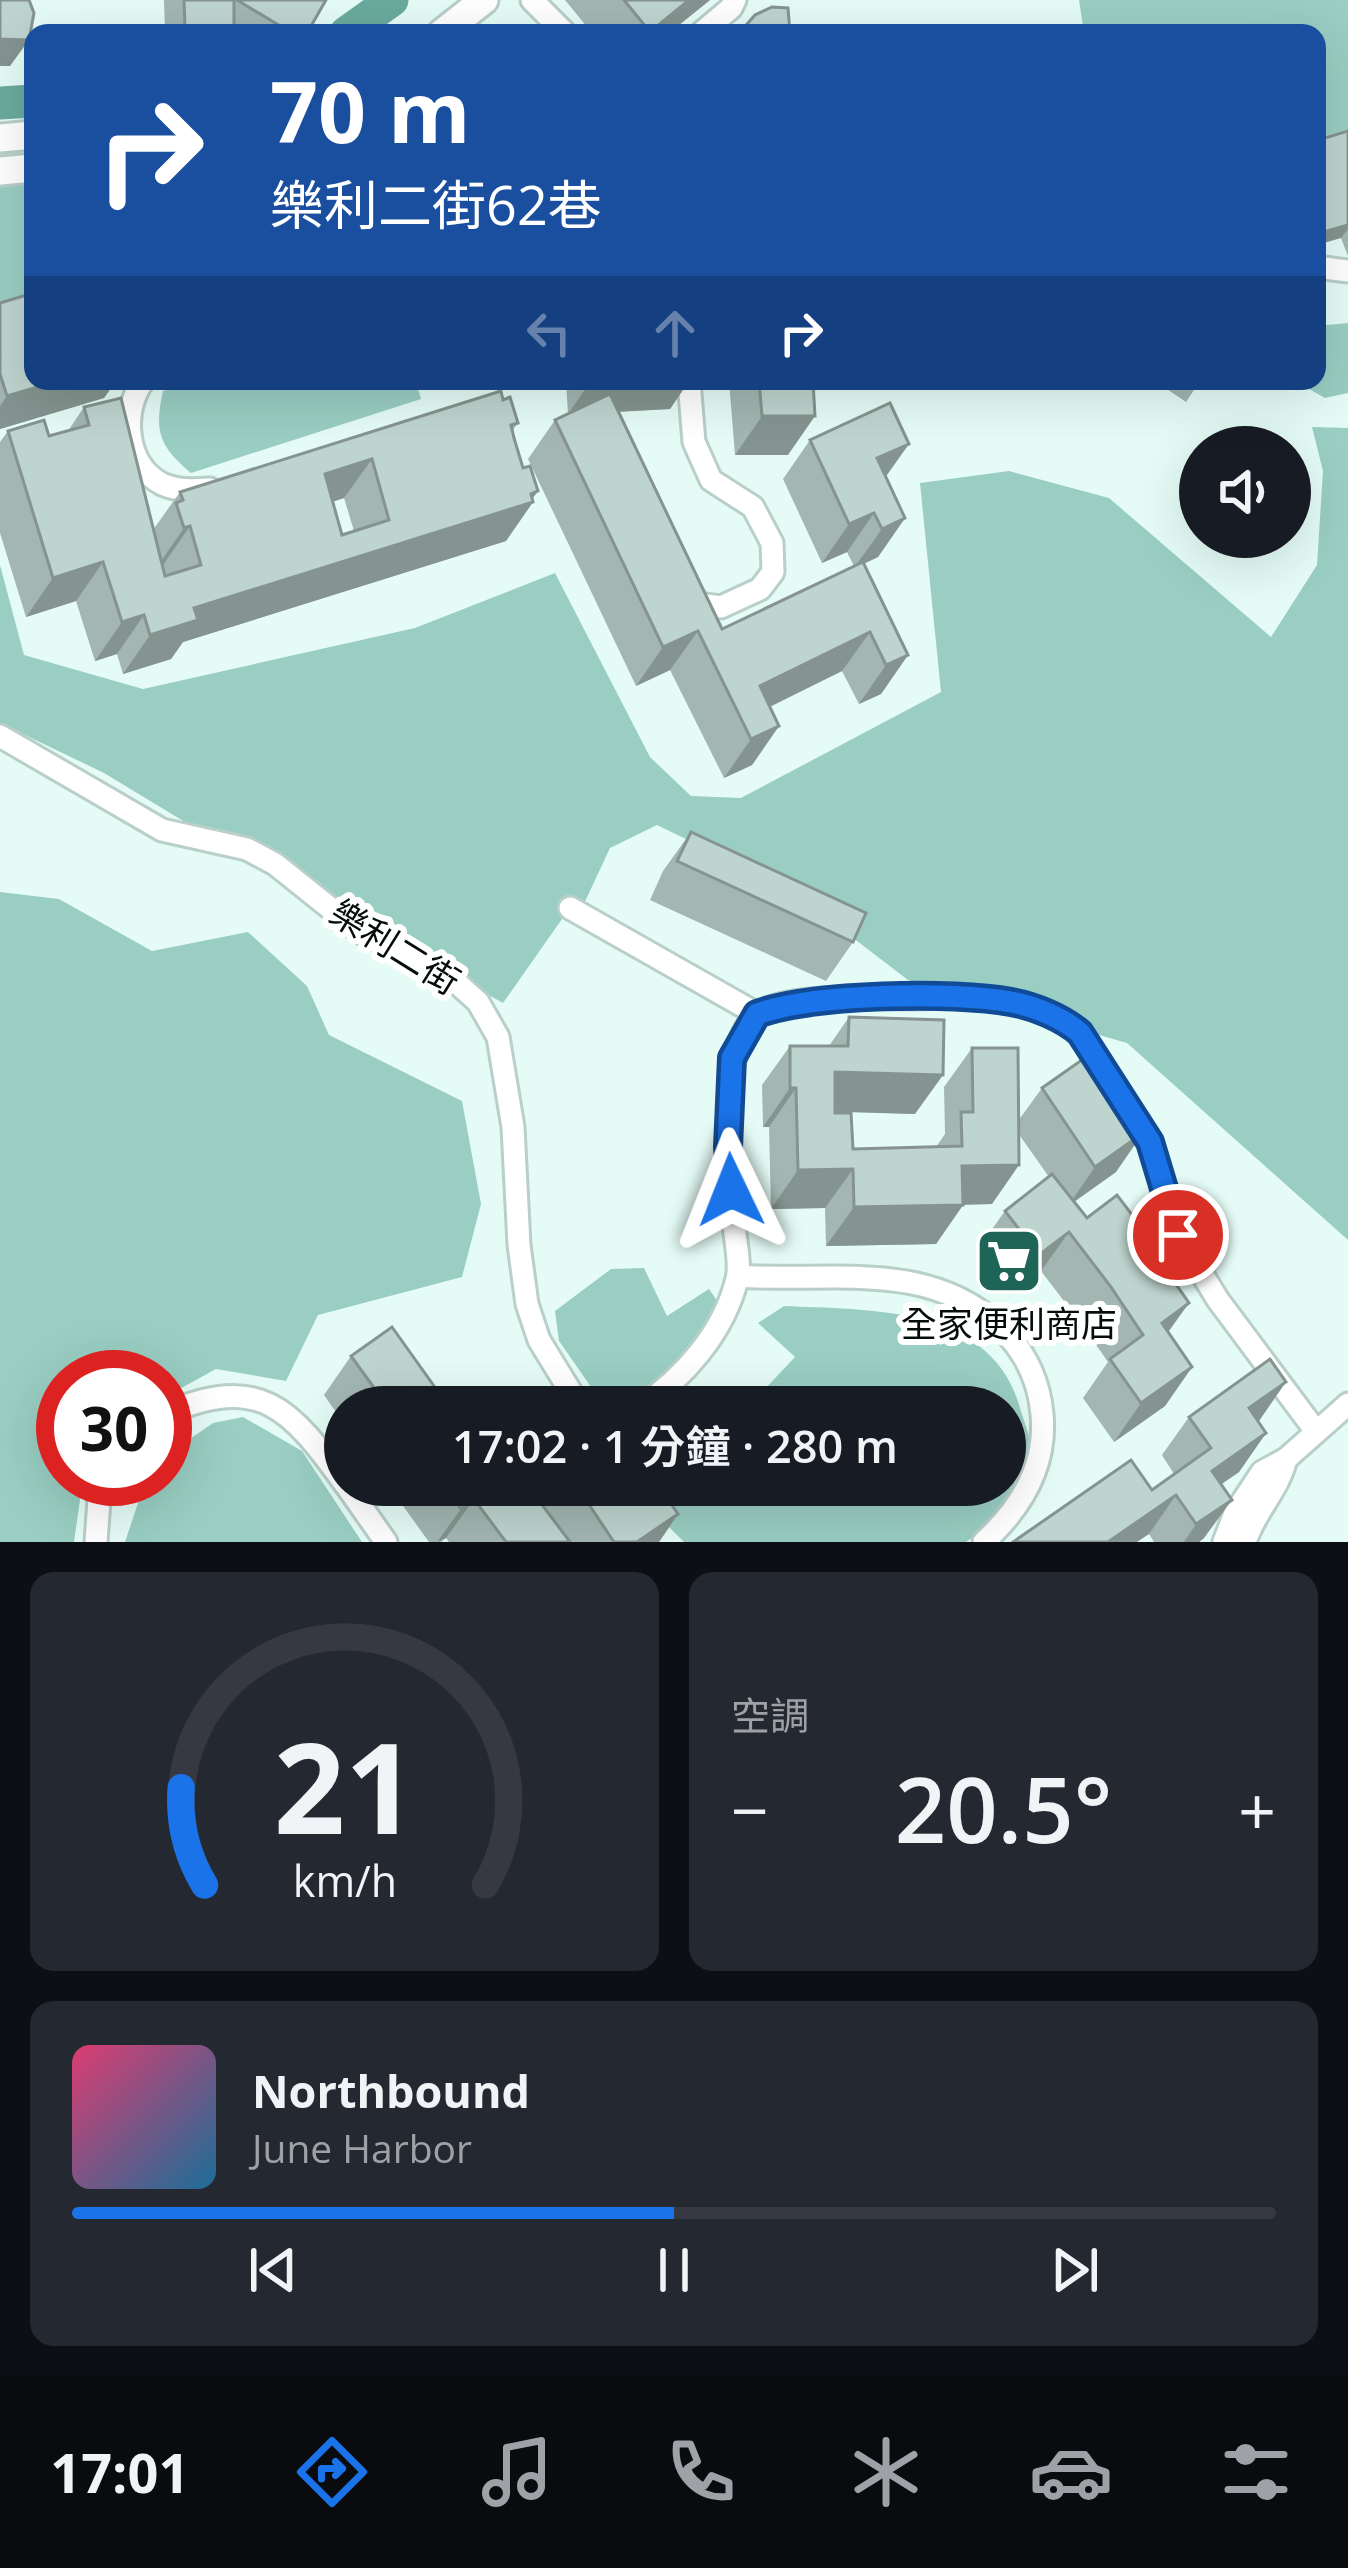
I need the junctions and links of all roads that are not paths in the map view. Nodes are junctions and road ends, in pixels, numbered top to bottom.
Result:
1 (484, 0) edge
2 (532, 0) edge
3 (735, 0) edge
4 (453, 24) edge
5 (556, 24) edge
6 (712, 24) edge
7 (137, 390) edge
8 (690, 390) edge
9 (233, 482) edge
10 (683, 584) edge
11 (0, 736) edge
12 (570, 908) dead end
13 (757, 1014) junction
14 (738, 1276) junction
15 (567, 1386) edge
16 (671, 1386) edge
17 (192, 1402) edge
18 (1348, 1404) edge
19 (1315, 1430) junction
20 (324, 1455) edge
21 (1286, 1459) junction
22 (99, 1506) edge
23 (360, 1506) edge
24 (96, 1542) edge
25 (386, 1542) edge
26 (984, 1542) edge
27 (1224, 1542) edge
28 (1244, 1542) edge

1 - 4 street
2 - 5 street
3 - 6 street
7 - 9 street
8 - 10 street
11 - 15 street, 樂利二街
12 - 13 street
13 - 14 street
13 - 19 street
14 - 16 street
14 - 26 street
17 - 20 street
18 - 19 street
19 - 21 street
21 - 27 street
21 - 28 street
22 - 24 street
23 - 25 street

